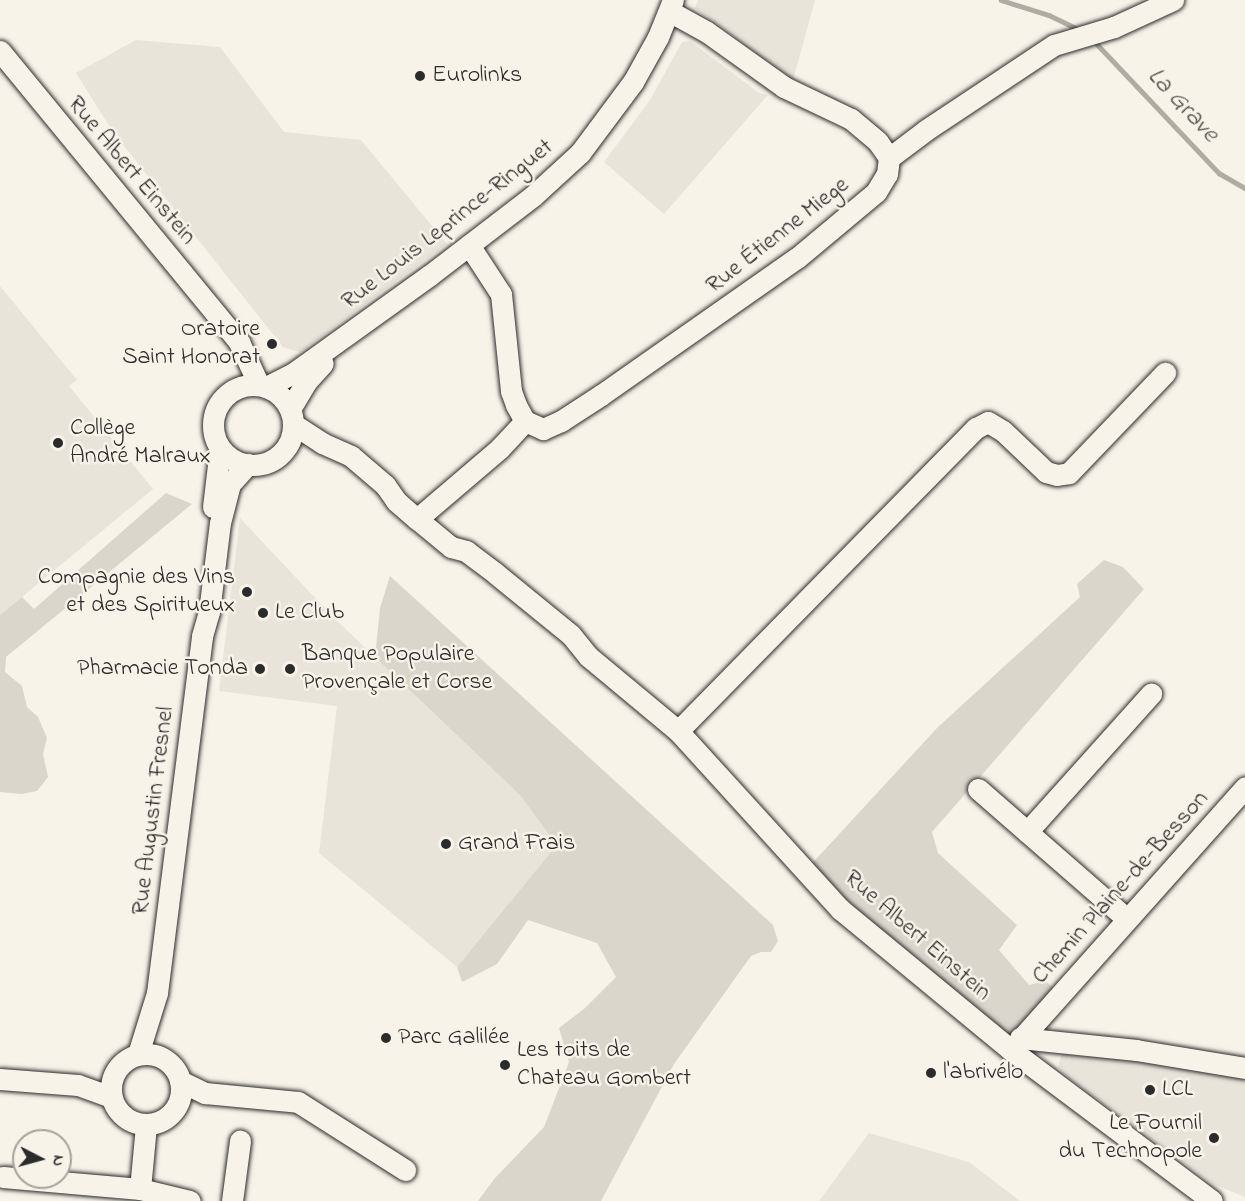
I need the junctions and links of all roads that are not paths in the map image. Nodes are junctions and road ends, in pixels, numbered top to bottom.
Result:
1 (1173, 0) edge
2 (671, 3) edge
3 (0, 51) edge
4 (889, 158) junction
5 (470, 244) junction
6 (223, 323) junction
7 (348, 336) junction
8 (1165, 373) dead end
9 (262, 386) junction
10 (234, 389) junction
11 (292, 417) junction
12 (525, 421) junction
13 (220, 448) junction
14 (285, 449) junction
15 (248, 464) junction
16 (396, 501) junction
17 (417, 519) junction
18 (202, 636) junction
19 (1151, 694) dead end
20 (678, 731) junction
21 (1245, 787) edge
22 (978, 789) dead end
23 (1027, 832) junction
24 (1127, 918) junction
25 (157, 993) junction
26 (1016, 1044) junction
27 (138, 1054) junction
28 (161, 1056) junction
29 (1245, 1068) edge
30 (114, 1074) junction
31 (0, 1079) edge
32 (78, 1085) junction
33 (179, 1091) junction
34 (111, 1098) junction
35 (146, 1125) junction
36 (240, 1141) dead end
37 (405, 1170) dead end
38 (3, 1178) dead end
39 (140, 1189) junction
40 (190, 1201) edge
41 (232, 1201) edge
42 (1212, 1201) edge

1 - 4 street
2 - 4 street
2 - 5 street, Rue Louis Leprince-Ringuet
3 - 6 street, Rue Albert Einstein
4 - 12 street, Rue Étienne Miege
5 - 7 street, Rue Louis Leprince-Ringuet
5 - 12 street
6 - 9 street, Rue Albert Einstein
6 - 10 street, Rue Albert Einstein
7 - 9 street, Rue Louis Leprince-Ringuet
7 - 11 street, Rue Louis Leprince-Ringuet
8 - 20 street
9 - 10 street
9 - 11 street
10 - 13 street
11 - 14 street
11 - 16 street, Rue Albert Einstein
12 - 17 street
13 - 15 street
13 - 18 street, Rue Augustin Fresnel
14 - 15 street
14 - 16 street, Rue Albert Einstein
15 - 18 street, Rue Augustin Fresnel
16 - 17 street, Rue Albert Einstein
17 - 20 street, Rue Albert Einstein
18 - 25 street, Rue Augustin Fresnel
19 - 23 street
20 - 26 street, Rue Albert Einstein
21 - 24 street, Chemin Plaine-de-Besson
22 - 23 street
23 - 24 street
24 - 26 street, Chemin Plaine-de-Besson
25 - 27 street, Rue Augustin Fresnel
25 - 28 street, Rue Augustin Fresnel
26 - 29 street
26 - 42 street, Rue Albert Einstein
27 - 28 street
27 - 30 street
28 - 33 street
30 - 32 street
30 - 34 street
31 - 32 street
32 - 34 street
33 - 35 street
33 - 37 street
34 - 35 street
35 - 39 street
36 - 41 street
38 - 39 street
39 - 40 street

